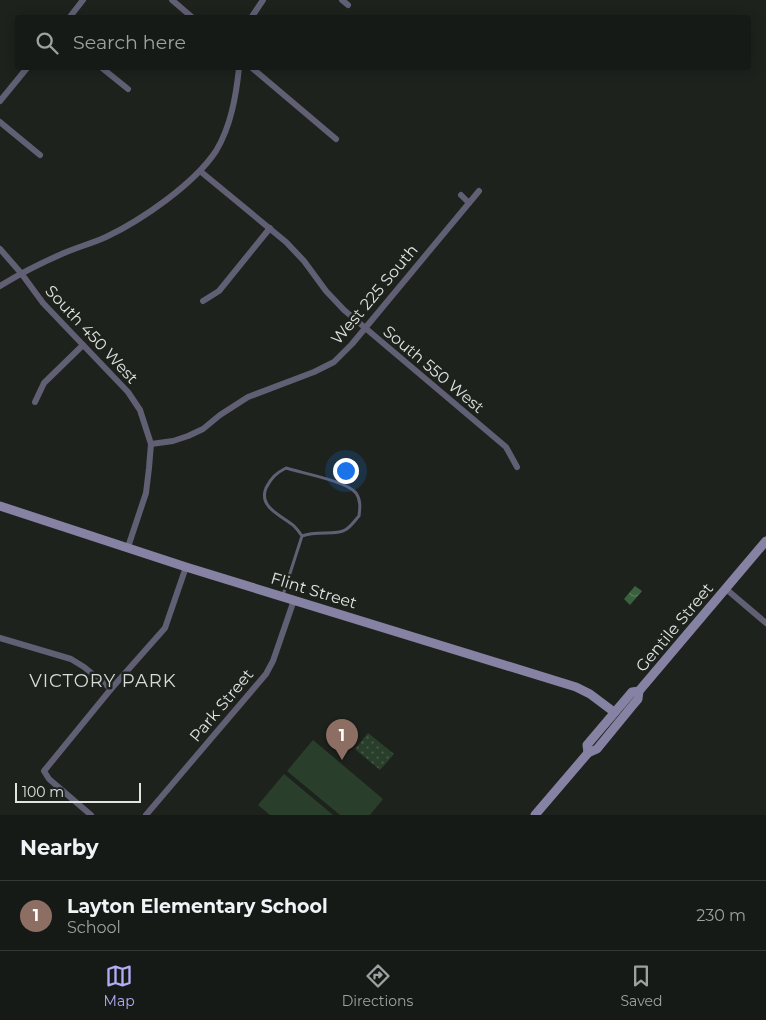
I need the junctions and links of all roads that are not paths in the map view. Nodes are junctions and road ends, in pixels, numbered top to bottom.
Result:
1 (83, 0) edge
2 (172, 0) edge
3 (263, 0) edge
4 (71, 15) edge
5 (190, 15) edge
6 (253, 15) edge
7 (25, 70) edge
8 (104, 70) edge
9 (239, 70) edge
10 (254, 70) edge
11 (128, 89) dead end
12 (0, 101) edge
13 (0, 122) edge
14 (336, 140) dead end
15 (40, 155) dead end
16 (200, 170) junction
17 (479, 191) dead end
18 (461, 195) dead end
19 (469, 203) junction
20 (270, 228) junction
21 (0, 249) edge
22 (21, 273) junction
23 (0, 286) edge
24 (203, 302) dead end
25 (365, 328) junction
26 (84, 345) junction
27 (36, 402) dead end
28 (151, 444) junction
29 (518, 467) dead end
30 (0, 506) edge
31 (302, 536) junction
32 (766, 541) edge
33 (128, 547) junction
34 (186, 567) junction
35 (726, 589) junction
36 (283, 596) junction
37 (294, 600) junction
38 (766, 623) edge
39 (0, 638) edge
40 (111, 689) junction
41 (639, 692) junction
42 (614, 712) junction
43 (589, 752) junction
44 (90, 815) edge
45 (146, 815) edge
46 (535, 815) edge

1 - 4 street
2 - 5 street
3 - 6 street
7 - 12 street
8 - 11 street
9 - 16 street
10 - 14 street
13 - 15 street
16 - 20 street, South 550 West
16 - 22 street
17 - 19 street, West 225 South
18 - 19 street
19 - 25 street, West 225 South
20 - 24 street
20 - 25 street, South 550 West
21 - 22 street, South 450 West
22 - 23 street
22 - 26 street, South 450 West
25 - 28 street, West 225 South
25 - 29 street, South 550 West
26 - 27 street
26 - 28 street, South 450 West
28 - 33 street
30 - 33 street, Flint Street
31 - 31 lane
31 - 36 lane
32 - 35 street, Gentile Street
33 - 34 street, Flint Street
34 - 36 street, Flint Street
34 - 40 street
35 - 38 street
35 - 41 street, Gentile Street
36 - 37 street, Flint Street
37 - 42 street, Flint Street
37 - 45 street, Park Street
39 - 40 street
40 - 44 street
41 - 42 street, Gentile Street
41 - 43 street, Gentile Street
42 - 43 street, Gentile Street
43 - 46 street, Gentile Street

